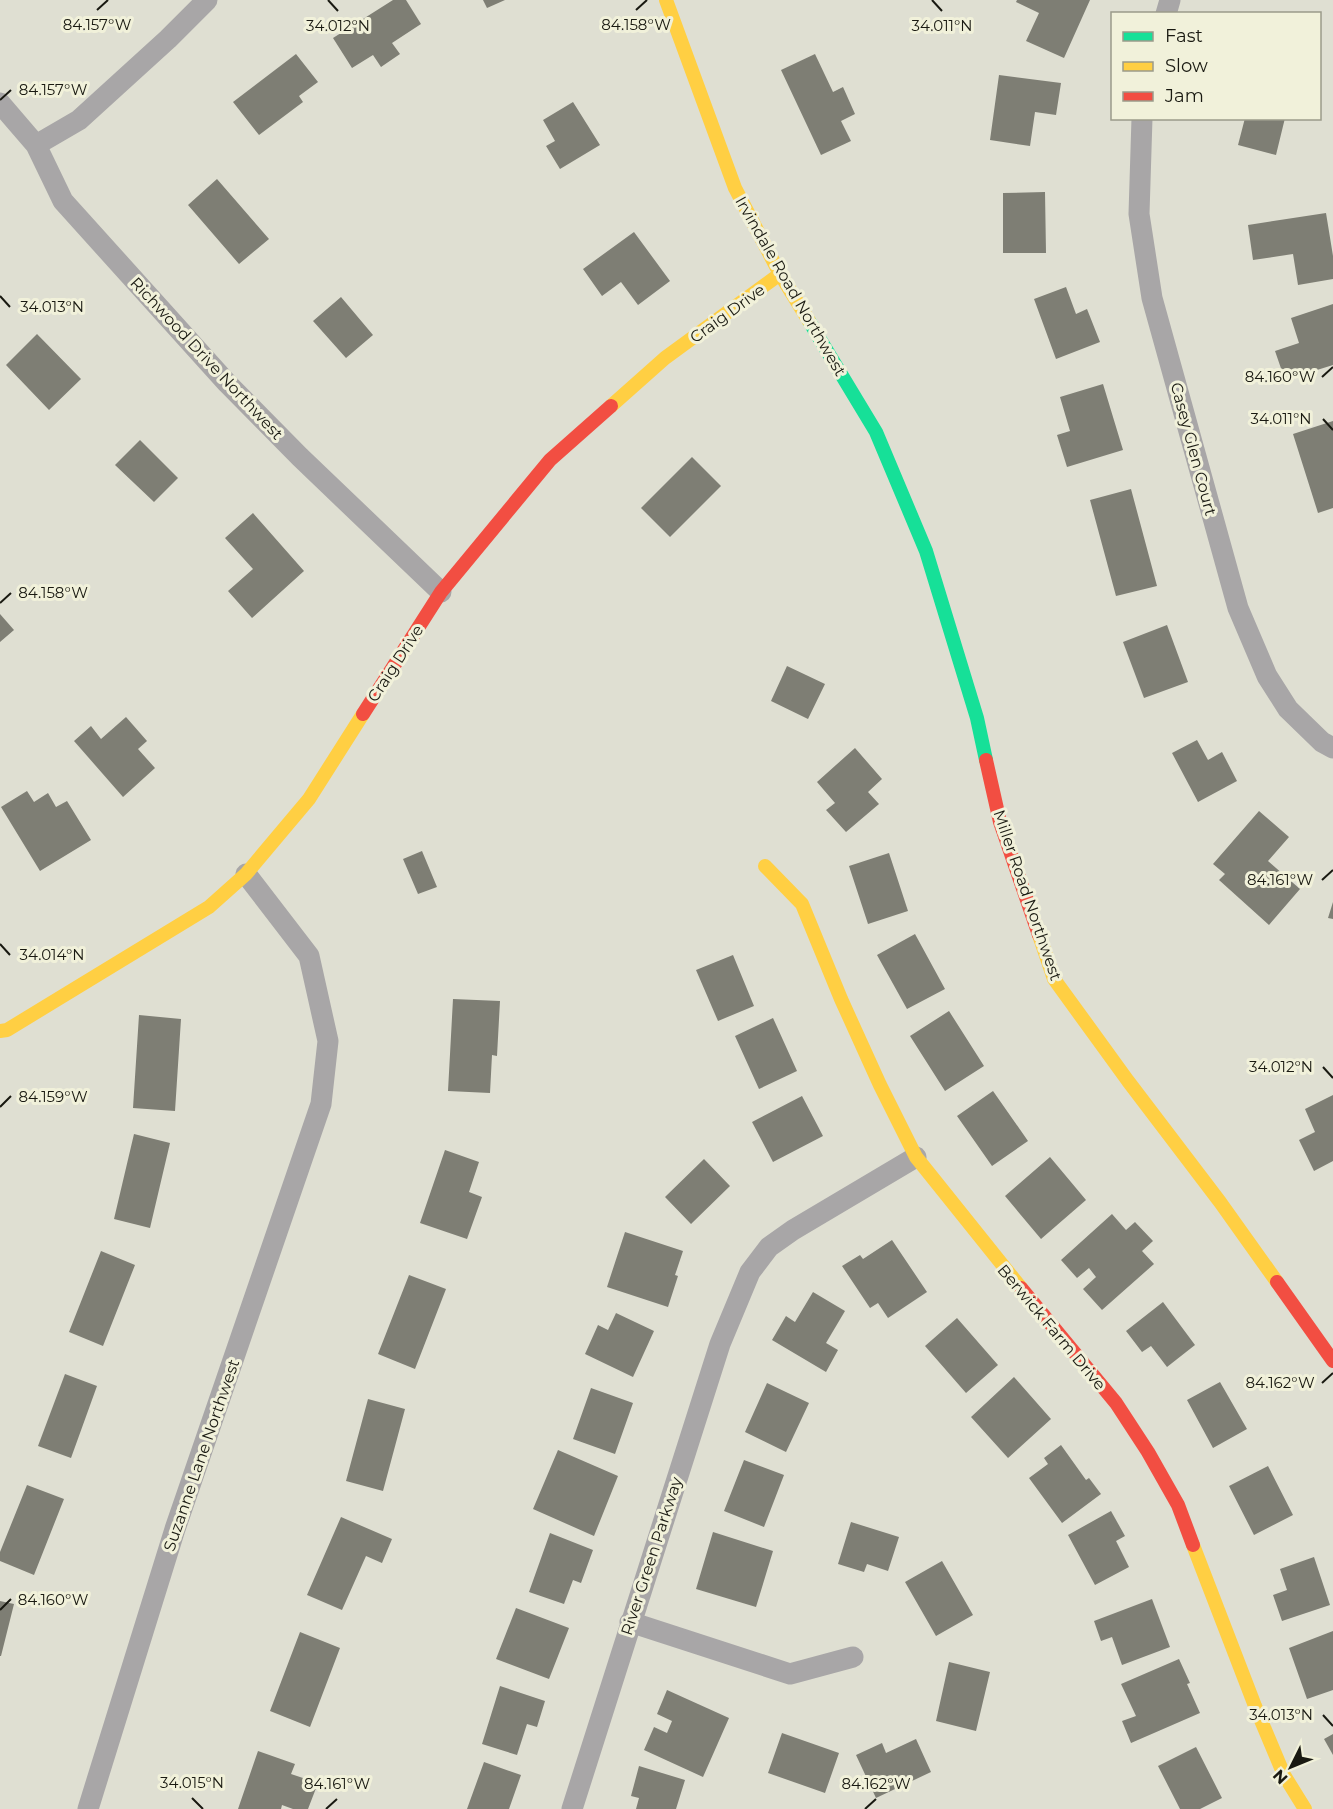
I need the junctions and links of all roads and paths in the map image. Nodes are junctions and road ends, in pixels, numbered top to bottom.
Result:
1 (207, 0) edge
2 (666, 0) edge
3 (0, 103) edge
4 (1142, 120) edge
5 (36, 144) junction
6 (780, 274) junction
7 (876, 432) joint
8 (441, 592) junction
9 (1333, 748) edge
10 (765, 866) dead end
11 (246, 874) junction
12 (0, 1031) edge
13 (916, 1157) junction
14 (1333, 1361) edge
15 (630, 1622) junction
16 (853, 1657) dead end
17 (88, 1809) edge
18 (572, 1809) edge
19 (1305, 1809) edge

1 - 5 street
2 - 6 street, Irvindale Road Northwest
3 - 5 street, Richwood Drive Northwest
4 - 9 street, Casey Glen Court
5 - 8 street, Richwood Drive Northwest
6 - 7 street, Irvindale Road Northwest
6 - 8 street, Craig Drive
7 - 14 street, Miller Road Northwest
8 - 11 street, Craig Drive
10 - 13 street, Berwick Farm Drive
11 - 12 street, Craig Drive
11 - 17 street, Suzanne Lane Northwest
13 - 15 street, River Green Parkway
13 - 19 street, Berwick Farm Drive
15 - 16 street
15 - 18 street, River Green Parkway

